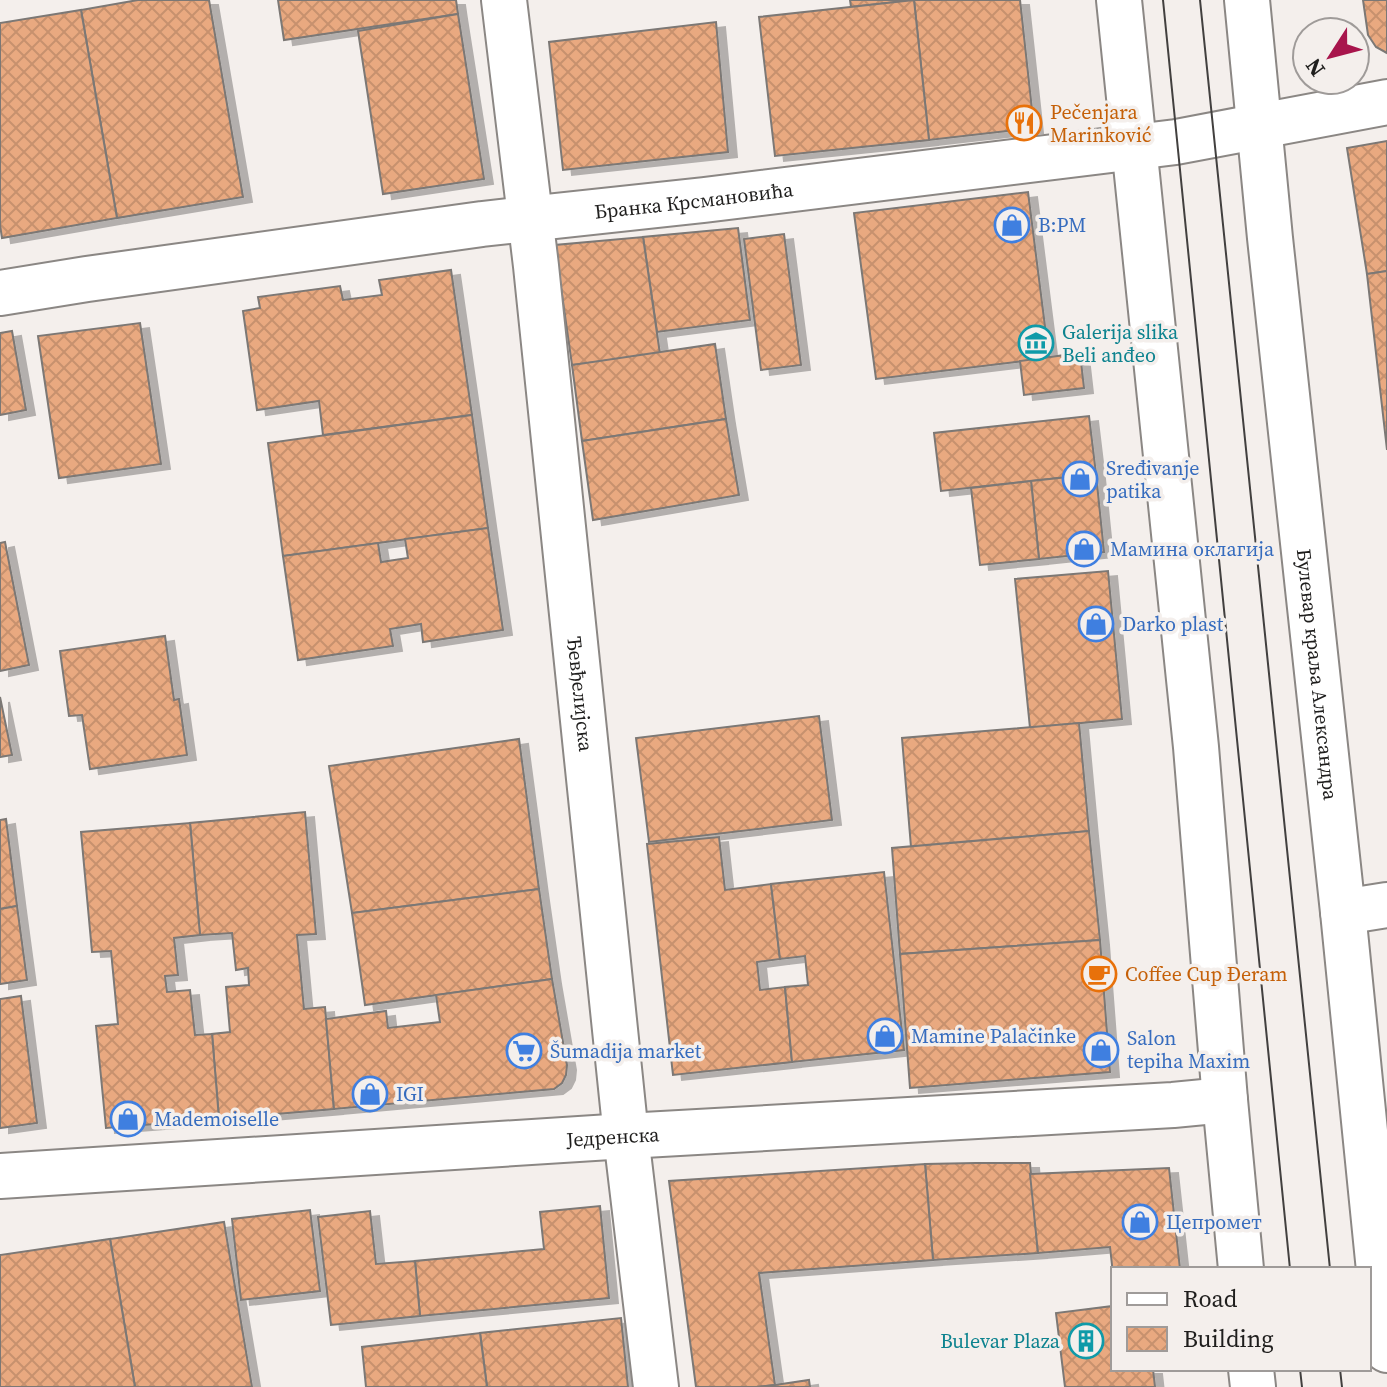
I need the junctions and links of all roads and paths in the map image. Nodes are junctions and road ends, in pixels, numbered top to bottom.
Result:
1 (504, 0) edge
2 (1119, 0) edge
3 (1247, 0) edge
4 (1387, 102) edge
5 (1260, 126) junction
6 (1134, 147) junction
7 (531, 218) junction
8 (0, 293) edge
9 (1387, 905) edge
10 (1343, 912) junction
11 (1225, 1100) junction
12 (626, 1136) junction
13 (0, 1176) edge
14 (1241, 1267) edge
15 (1387, 1350) edge
16 (656, 1387) edge

1 - 7 street, Ђевђелијска
2 - 6 street
3 - 5 street, Булевар краља Александра
4 - 5 street, Бранка Крсмановића
5 - 6 street, Бранка Крсмановића
5 - 10 street, Булевар краља Александра
6 - 7 street, Бранка Крсмановића
6 - 11 street
7 - 8 street, Бранка Крсмановића
7 - 12 street, Ђевђелијска
9 - 10 street
10 - 15 street, Булевар краља Александра
11 - 12 street, Једренска
11 - 14 street
12 - 13 street, Једренска
12 - 16 street, Ђевђелијска

